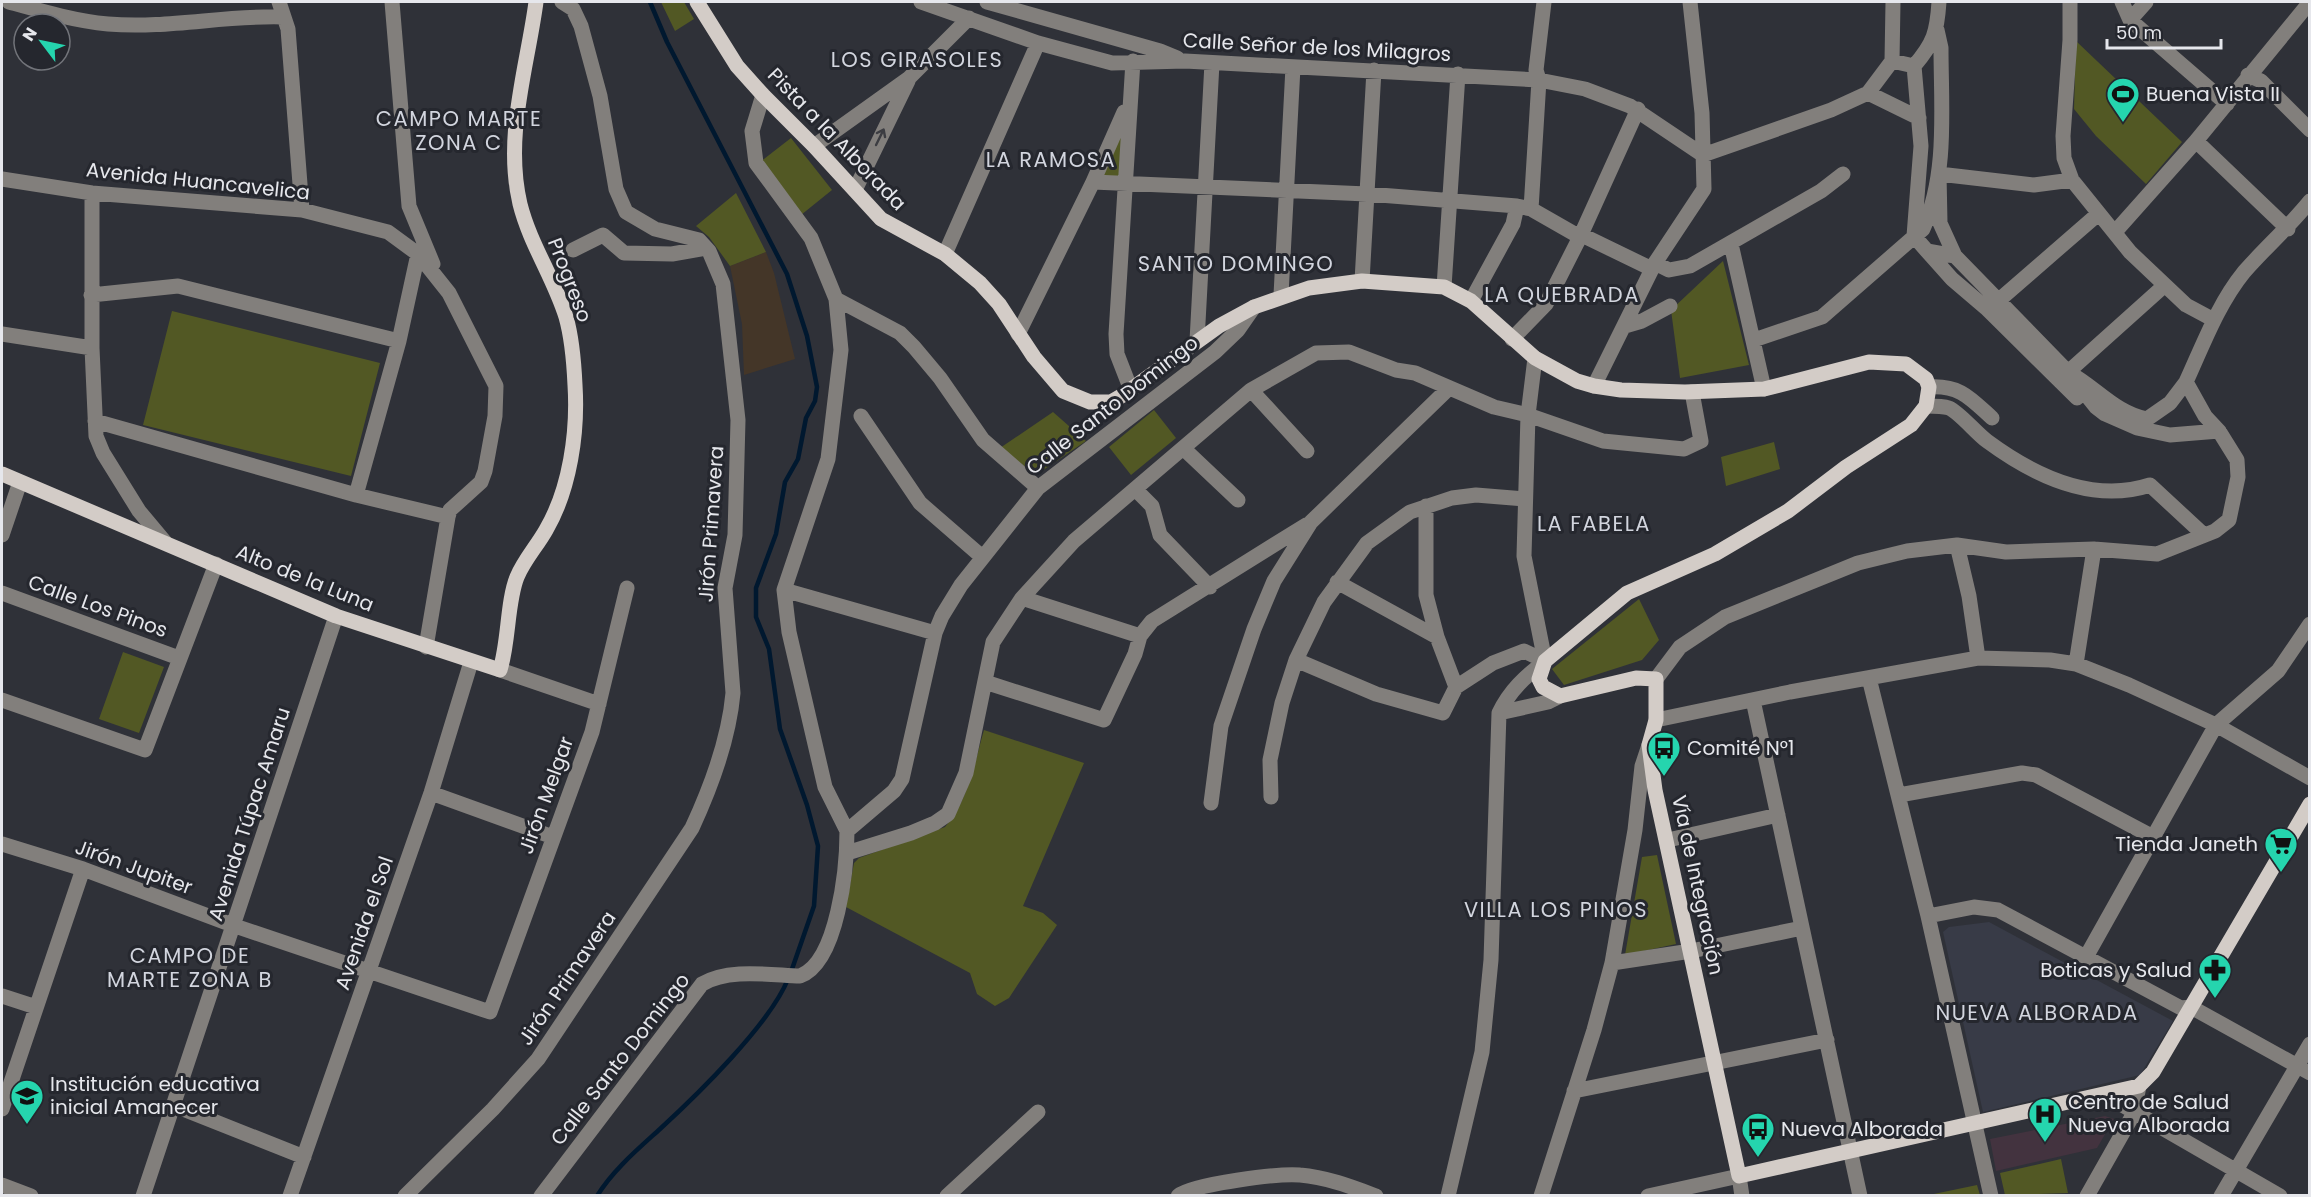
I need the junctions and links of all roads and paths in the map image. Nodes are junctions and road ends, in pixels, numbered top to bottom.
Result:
1 (9, 2) edge
2 (56, 2) edge
3 (279, 2) edge
4 (392, 2) edge
5 (536, 2) edge
6 (562, 2) edge
7 (697, 2) edge
8 (921, 2) edge
9 (987, 2) edge
10 (1544, 2) edge
11 (1690, 2) edge
12 (1893, 2) edge
13 (1939, 2) edge
14 (2070, 2) edge
15 (2122, 2) edge
16 (2146, 2) edge
17 (2310, 2) edge
18 (42, 12) joint
19 (72, 17) edge
20 (283, 17) junction
21 (969, 18) junction
22 (2130, 20) junction
23 (1937, 30) junction
24 (1038, 43) junction
25 (1892, 60) junction
26 (1132, 61) junction
27 (1185, 61) junction
28 (1212, 63) junction
29 (1914, 66) junction
30 (1293, 68) junction
31 (1374, 70) junction
32 (1458, 75) junction
33 (2248, 75) junction
34 (909, 78) junction
35 (1131, 78) junction
36 (1539, 80) junction
37 (1868, 93) junction
38 (763, 95) junction
39 (2227, 104) junction
40 (1638, 110) junction
41 (1919, 118) junction
42 (2310, 130) edge
43 (2196, 141) junction
44 (814, 146) junction
45 (1703, 155) junction
46 (1843, 174) dead end
47 (1938, 174) junction
48 (2, 179) edge
49 (2072, 180) junction
50 (1093, 182) junction
51 (1124, 185) junction
52 (1204, 188) junction
53 (855, 190) junction
54 (1286, 192) junction
55 (92, 193) junction
56 (1367, 194) junction
57 (1448, 200) junction
58 (2310, 201) edge
59 (1524, 207) junction
60 (302, 210) junction
61 (2097, 215) junction
62 (2288, 229) junction
63 (2115, 232) junction
64 (1914, 236) junction
65 (1580, 237) junction
66 (1731, 244) junction
67 (706, 248) junction
68 (573, 250) dead end
69 (1927, 251) junction
70 (418, 254) junction
71 (945, 255) junction
72 (1955, 256) junction
73 (1653, 266) junction
74 (1362, 281) junction
75 (441, 283) junction
76 (2165, 285) junction
77 (1444, 287) junction
78 (91, 295) junction
79 (1281, 295) junction
80 (836, 299) junction
81 (1471, 301) junction
82 (1998, 302) junction
83 (1670, 306) dead end
84 (1254, 307) junction
85 (2214, 320) junction
86 (1625, 326) junction
87 (2, 334) edge
88 (1018, 334) junction
89 (1512, 339) junction
90 (1754, 340) junction
91 (399, 341) junction
92 (1197, 341) junction
93 (92, 348) junction
94 (1535, 358) junction
95 (2068, 372) junction
96 (2186, 382) junction
97 (1594, 386) junction
98 (1929, 387) junction
99 (1448, 389) junction
100 (1764, 389) junction
101 (1131, 390) junction
102 (1251, 390) junction
103 (1692, 392) junction
104 (1926, 406) junction
105 (2096, 407) junction
106 (1528, 415) junction
107 (861, 416) dead end
108 (1992, 418) dead end
109 (95, 421) junction
110 (2219, 431) junction
111 (1183, 448) junction
112 (1307, 451) dead end
113 (2, 474) edge
114 (20, 482) junction
115 (1038, 488) junction
116 (1135, 489) junction
117 (356, 495) junction
118 (1525, 499) junction
119 (1238, 500) dead end
120 (1426, 506) junction
121 (448, 517) junction
122 (1311, 522) junction
123 (2, 535) edge
124 (2204, 535) junction
125 (165, 542) junction
126 (1957, 545) junction
127 (2094, 549) junction
128 (981, 556) junction
129 (216, 564) junction
130 (1337, 582) junction
131 (1210, 587) junction
132 (627, 588) dead end
133 (784, 590) junction
134 (2, 593) edge
135 (1022, 598) junction
136 (336, 615) junction
137 (2310, 624) edge
138 (935, 633) junction
139 (1140, 636) junction
140 (1437, 637) junction
141 (426, 647) junction
142 (180, 658) junction
143 (1978, 658) junction
144 (1296, 660) junction
145 (1545, 661) junction
146 (471, 662) junction
147 (2076, 664) junction
148 (500, 670) junction
149 (1869, 678) junction
150 (1656, 679) junction
151 (985, 682) junction
152 (1456, 687) junction
153 (1560, 696) junction
154 (2, 700) edge
155 (1753, 700) junction
156 (599, 704) junction
157 (1499, 713) junction
158 (1656, 720) junction
159 (2216, 725) junction
160 (1649, 745) junction
161 (2310, 778) edge
162 (431, 793) junction
163 (1899, 795) junction
164 (1270, 797) dead end
165 (1211, 803) dead end
166 (2310, 804) edge
167 (1778, 815) junction
168 (847, 831) junction
169 (554, 837) junction
170 (2153, 837) junction
171 (1668, 840) junction
172 (2, 844) edge
173 (847, 853) junction
174 (83, 869) junction
175 (1928, 915) junction
176 (235, 927) junction
177 (1802, 928) junction
178 (1691, 951) junction
179 (2086, 957) junction
180 (1612, 963) junction
181 (369, 971) junction
182 (2, 996) edge
183 (36, 1007) junction
184 (2191, 1007) junction
185 (490, 1012) joint
186 (1827, 1040) junction
187 (2310, 1044) edge
188 (1715, 1062) junction
189 (2303, 1069) edge
190 (2139, 1086) junction
191 (1574, 1091) junction
192 (2105, 1095) junction
193 (173, 1106) junction
194 (2, 1109) edge
195 (1038, 1112) dead end
196 (2134, 1113) junction
197 (1976, 1123) junction
198 (1851, 1151) junction
199 (304, 1156) junction
200 (2236, 1170) junction
201 (1739, 1176) junction
202 (2, 1185) edge
203 (31, 1196) edge
204 (143, 1196) edge
205 (290, 1196) edge
206 (405, 1196) edge
207 (541, 1196) edge
208 (947, 1196) edge
209 (1178, 1196) edge
210 (1376, 1196) edge
211 (1448, 1196) edge
212 (1541, 1196) edge
213 (1648, 1196) edge
214 (1743, 1196) edge
215 (1860, 1196) edge
216 (1991, 1196) edge
217 (2086, 1196) edge
218 (2221, 1196) edge
219 (2280, 1196) edge

1 - 18 street
2 - 18 street
3 - 20 street
4 - 75 street
5 - 148 main road, Progreso
6 - 67 street
7 - 38 main road, Pista a la Alborada
8 - 21 street, Calle Señor de los Milagros
9 - 27 street
10 - 36 street
11 - 45 street
12 - 25 street
13 - 23 street
14 - 49 street
15 - 22 street
16 - 22 street
17 - 33 street
19 - 20 street
20 - 60 street
21 - 24 street, Calle Señor de los Milagros
21 - 34 street
22 - 39 street
23 - 29 street
23 - 47 street
24 - 26 street, Calle Señor de los Milagros
24 - 71 street
25 - 29 street
25 - 37 street
26 - 27 street, Calle Señor de los Milagros
26 - 35 street
27 - 28 street, Calle Señor de los Milagros
28 - 30 street, Calle Señor de los Milagros
28 - 52 street
29 - 41 street
30 - 31 street, Calle Señor de los Milagros
30 - 54 street
31 - 32 street, Calle Señor de los Milagros
31 - 56 street
32 - 36 street, Calle Señor de los Milagros
32 - 57 street
33 - 39 street
33 - 42 street
34 - 44 street
53 -> 34 street
35 - 50 street
35 - 51 street
36 - 40 street, Calle Señor de los Milagros
36 - 59 street
37 - 41 street
37 - 45 street
38 - 44 main road, Pista a la Alborada
38 - 80 street
39 - 43 street
40 - 45 street, Calle Señor de los Milagros
40 - 65 street
41 - 64 street
43 - 62 street
43 - 63 street
44 - 53 main road, Pista a la Alborada
45 - 73 street
46 - 66 street
47 - 49 street
47 - 64 street
47 - 72 street
48 - 55 street, Avenida Huancavelica
49 - 61 street
50 - 51 street
50 - 88 street
51 - 52 street
51 - 101 street
52 - 54 street
52 - 92 street
53 - 71 main road, Pista a la Alborada
54 - 56 street
54 - 79 street
55 - 60 street, Avenida Huancavelica
55 - 78 street
56 - 57 street
56 - 74 street
57 - 59 street
57 - 77 street
58 - 62 street
59 - 65 street
59 - 81 street
60 - 70 street, Avenida Huancavelica
61 - 63 street
61 - 82 street
62 - 85 street
63 - 76 street
64 - 69 street
64 - 90 street
65 - 73 street
65 - 89 street
66 - 73 street
66 - 90 street
67 - 68 street
67 - 206 street, Jirón Primavera
69 - 72 street
69 - 105 street
70 - 75 street, Avenida Huancavelica
70 - 91 street
71 - 88 main road, Pista a la Alborada
72 - 82 street
73 - 86 street
74 - 77 main road
74 - 79 main road
75 - 121 street, Avenida Huancavelica
76 - 85 street
76 - 95 street
77 - 81 main road
78 - 91 street
78 - 93 street
79 - 84 main road, Pista a la Alborada
80 - 115 street
80 - 133 street
81 - 89 main road
82 - 95 street
83 - 86 street
84 - 92 main road, Pista a la Alborada
84 - 115 street, Calle Santo Domingo
85 - 96 street
86 - 97 street
87 - 93 street
88 - 101 main road, Pista a la Alborada
89 - 94 main road
90 - 100 street
91 - 117 street
92 - 101 main road, Pista a la Alborada
93 - 109 street
94 - 97 main road
94 - 106 street
95 - 96 street
95 - 105 street
96 - 110 street
97 - 103 main road
98 - 100 main road
98 - 104 main road
98 - 108 street
99 - 102 street
99 - 106 street
99 - 122 street
100 - 103 main road
102 - 111 street
102 - 112 street
103 - 106 street
104 - 124 street
104 - 145 main road
105 - 110 street
106 - 118 street
107 - 128 street
109 - 117 street
109 - 125 street
110 - 124 street
111 - 116 street
111 - 119 street
113 - 114 main road, Alto de la Luna
114 - 123 street
114 - 125 main road, Alto de la Luna
115 - 128 street, Calle Santo Domingo
116 - 131 street
116 - 135 street
117 - 121 street
118 - 120 street
118 - 145 street
120 - 130 street
120 - 140 street
121 - 141 street
122 - 131 street
122 - 165 street
124 - 127 street
125 - 129 main road, Alto de la Luna
126 - 127 street
126 - 143 street
126 - 150 street
127 - 147 street
128 - 138 street, Calle Santo Domingo
129 - 136 main road, Alto de la Luna
129 - 142 street
130 - 140 street
130 - 144 street
131 - 139 street
132 - 156 street, Jirón Melgar
133 - 138 street
133 - 168 street
134 - 142 street, Calle Los Pinos
135 - 139 street
135 - 151 street
136 - 141 main road, Alto de la Luna
136 - 176 street, Avenida Túpac Amaru
137 - 159 street
138 - 168 street, Calle Santo Domingo
139 - 151 street
140 - 152 street
141 - 146 main road, Alto de la Luna
142 - 154 street
143 - 147 street
143 - 149 street
144 - 152 street
144 - 164 street
145 - 152 street
145 - 153 main road
145 - 157 street
146 - 148 main road, Alto de la Luna
146 - 162 street, Avenida el Sol
147 - 159 street
148 - 156 street, Alto de la Luna
149 - 155 street
149 - 163 street
150 - 153 main road
150 - 158 main road, Vía de Integración
151 - 173 street
153 - 157 street
155 - 158 street
155 - 167 street
156 - 169 street, Jirón Melgar
157 - 211 street
158 - 160 main road, Vía de Integración
159 - 161 street
159 - 170 street
160 - 171 main road, Vía de Integración
160 - 180 street
162 - 169 street
162 - 181 street, Avenida el Sol
163 - 170 street
163 - 175 street
166 - 184 main road
167 - 171 street
167 - 177 street
168 - 173 street, Calle Santo Domingo
169 - 185 street, Jirón Melgar
170 - 179 street
171 - 178 main road, Vía de Integración
172 - 174 street, Jirón Jupiter
173 - 207 street, Calle Santo Domingo
174 - 176 street, Jirón Jupiter
174 - 183 street
175 - 179 street
175 - 197 street
176 - 181 street, Jirón Jupiter
176 - 193 street, Avenida Túpac Amaru
177 - 178 street
177 - 186 street
178 - 180 street
178 - 188 main road, Vía de Integración
179 - 184 street
180 - 191 street
181 - 185 street, Jirón Jupiter
181 - 199 street, Avenida el Sol
182 - 183 street
183 - 194 street
184 - 189 street
184 - 190 main road
186 - 188 street
186 - 198 street
187 - 189 street
188 - 191 street
188 - 201 main road, Vía de Integración
189 - 200 street
190 - 192 main road
190 - 196 street
191 - 212 street
192 - 196 street
192 - 197 main road
193 - 199 street
193 - 204 street, Avenida Túpac Amaru
195 - 208 street
196 - 200 street
196 - 217 street
197 - 198 main road
197 - 216 street
198 - 201 main road
198 - 215 street
199 - 205 street, Avenida el Sol
200 - 218 street
200 - 219 street
201 - 213 street
201 - 214 street
202 - 203 street
209 - 210 street

